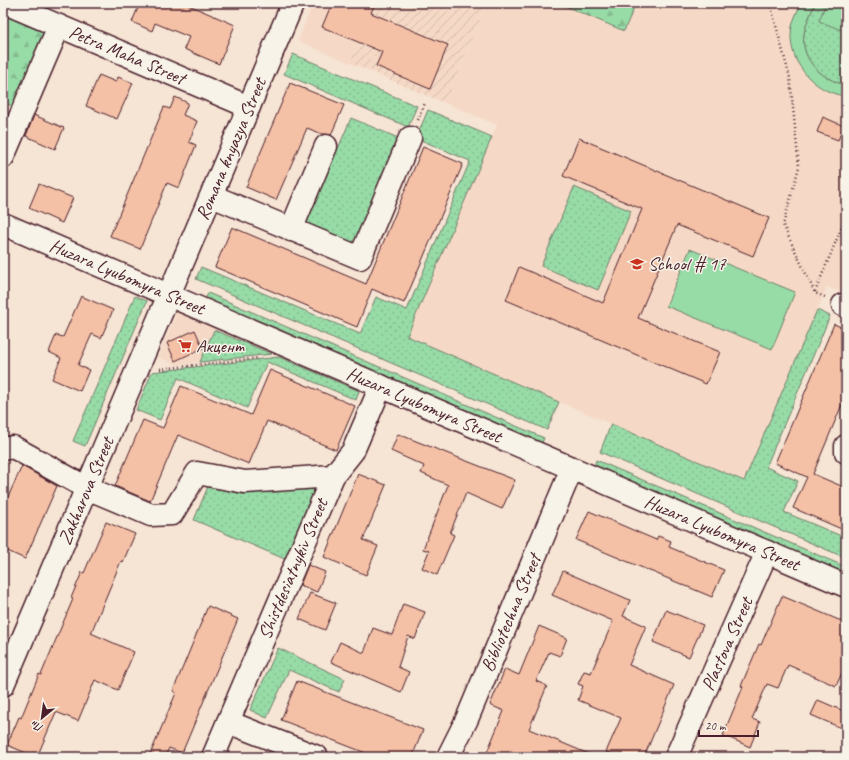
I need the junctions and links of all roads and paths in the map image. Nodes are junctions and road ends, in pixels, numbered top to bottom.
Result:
1 (5, 3) edge
2 (293, 3) edge
3 (770, 3) edge
4 (59, 26) junction
5 (249, 107) junction
6 (12, 113) edge
7 (410, 138) dead end
8 (326, 146) dead end
9 (3, 157) edge
10 (212, 196) junction
11 (846, 217) edge
12 (3, 224) edge
13 (291, 230) junction
14 (814, 293) junction
15 (170, 296) junction
16 (823, 296) dead end
17 (263, 357) dead end
18 (138, 371) junction
19 (381, 386) junction
20 (846, 446) edge
21 (3, 449) edge
22 (846, 452) edge
23 (572, 468) junction
24 (333, 476) junction
25 (88, 488) junction
26 (767, 552) junction
27 (846, 586) edge
28 (3, 685) edge
29 (228, 722) junction
30 (213, 757) edge
31 (317, 757) edge
32 (448, 757) edge
33 (676, 757) edge

1 - 4 street, Petra Maha Street
2 - 5 street, Romana knyazya Street
3 - 14 path
4 - 5 street, Petra Maha Street
4 - 6 street
5 - 10 street, Romana knyazya Street
6 - 9 street
7 - 13 street
8 - 13 street
10 - 13 street
10 - 15 street, Romana knyazya Street
11 - 14 path
12 - 15 street, Huzara Lyubomyra Street
14 - 16 path
15 - 18 street, Zakharova Street
15 - 19 street, Huzara Lyubomyra Street
17 - 18 path
18 - 25 street, Zakharova Street
19 - 23 street, Huzara Lyubomyra Street
19 - 24 street, Shistdesiatnykiv Street
20 - 22 street
21 - 25 street
23 - 26 street, Huzara Lyubomyra Street
23 - 32 street, Bibliotechna Street
24 - 25 street
24 - 29 street, Shistdesiatnykiv Street
25 - 28 street, Zakharova Street
26 - 27 street, Huzara Lyubomyra Street
26 - 33 street, Plastova Street
29 - 30 street, Shistdesiatnykiv Street
29 - 31 street

